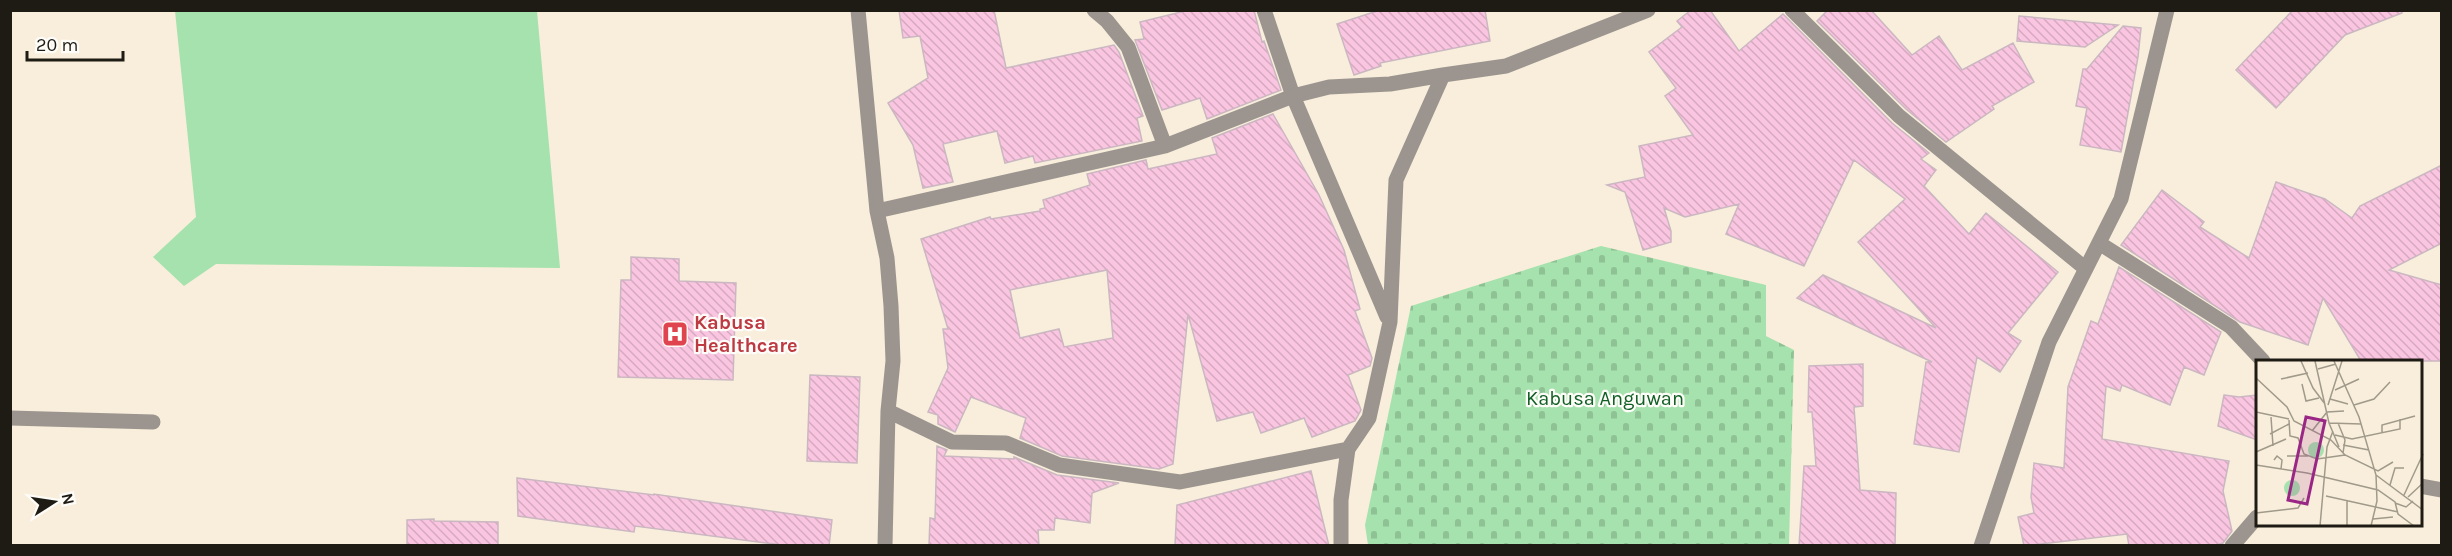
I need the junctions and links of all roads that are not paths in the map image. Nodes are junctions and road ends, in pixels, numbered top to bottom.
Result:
1 (858, 10) edge
2 (1094, 10) edge
3 (1264, 10) edge
4 (1648, 10) edge
5 (1792, 10) edge
6 (2167, 10) edge
7 (1443, 75) junction
8 (1293, 96) junction
9 (1165, 146) junction
10 (877, 211) junction
11 (2098, 243) junction
12 (2086, 269) junction
13 (1390, 322) junction
14 (2262, 360) edge
15 (888, 411) junction
16 (10, 418) edge
17 (153, 422) dead end
18 (1348, 449) junction
19 (2422, 486) edge
20 (2442, 490) edge
21 (2256, 518) edge
22 (885, 546) edge
23 (1341, 546) edge
24 (1981, 546) edge
25 (2232, 546) edge

1 - 10 street
2 - 9 street
3 - 8 street
4 - 7 street
5 - 12 street
6 - 11 street
7 - 8 street
7 - 13 street
8 - 9 street
8 - 13 street
9 - 10 street
10 - 15 street
11 - 12 street
11 - 14 street
12 - 24 street
13 - 18 street
15 - 18 street
15 - 22 street
16 - 17 street
18 - 23 street
19 - 20 street
21 - 25 street

